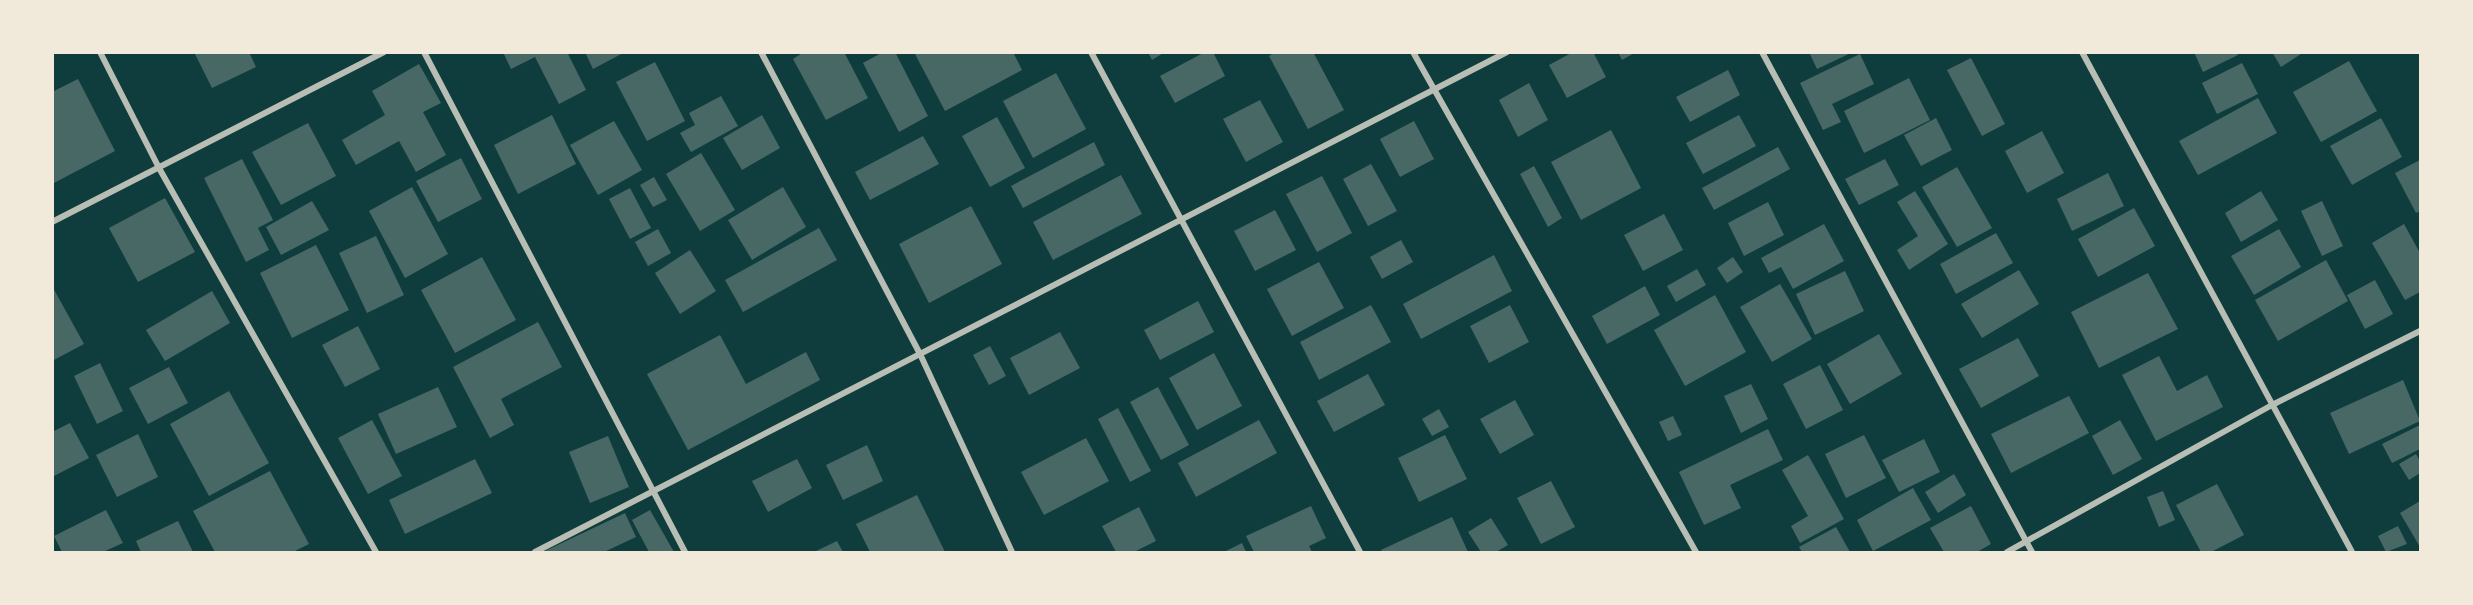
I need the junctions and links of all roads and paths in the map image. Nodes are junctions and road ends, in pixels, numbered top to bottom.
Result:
1 (100, 52) edge
2 (384, 52) edge
3 (424, 52) edge
4 (761, 52) edge
5 (1091, 52) edge
6 (1413, 52) edge
7 (1507, 52) edge
8 (1762, 52) edge
9 (2082, 52) edge
10 (1434, 90) junction
11 (159, 168) junction
12 (1182, 220) junction
13 (52, 222) edge
14 (2421, 331) edge
15 (920, 354) junction
16 (2272, 405) junction
17 (653, 492) junction
18 (2026, 543) junction
19 (376, 552) edge
20 (535, 552) edge
21 (685, 552) edge
22 (1012, 552) edge
23 (1360, 552) edge
24 (1696, 552) edge
25 (2007, 552) edge
26 (2032, 552) edge
27 (2352, 552) edge

1 - 11 street
2 - 11 street
3 - 17 street
4 - 15 street
5 - 12 street
6 - 10 street
7 - 10 street
8 - 18 street
9 - 16 street
10 - 12 street
10 - 24 street
11 - 13 street
11 - 19 street
12 - 15 street
12 - 23 street
14 - 16 street
15 - 17 street
15 - 22 street
16 - 18 street
16 - 27 street
17 - 20 street
17 - 21 street
18 - 25 street
18 - 26 street

